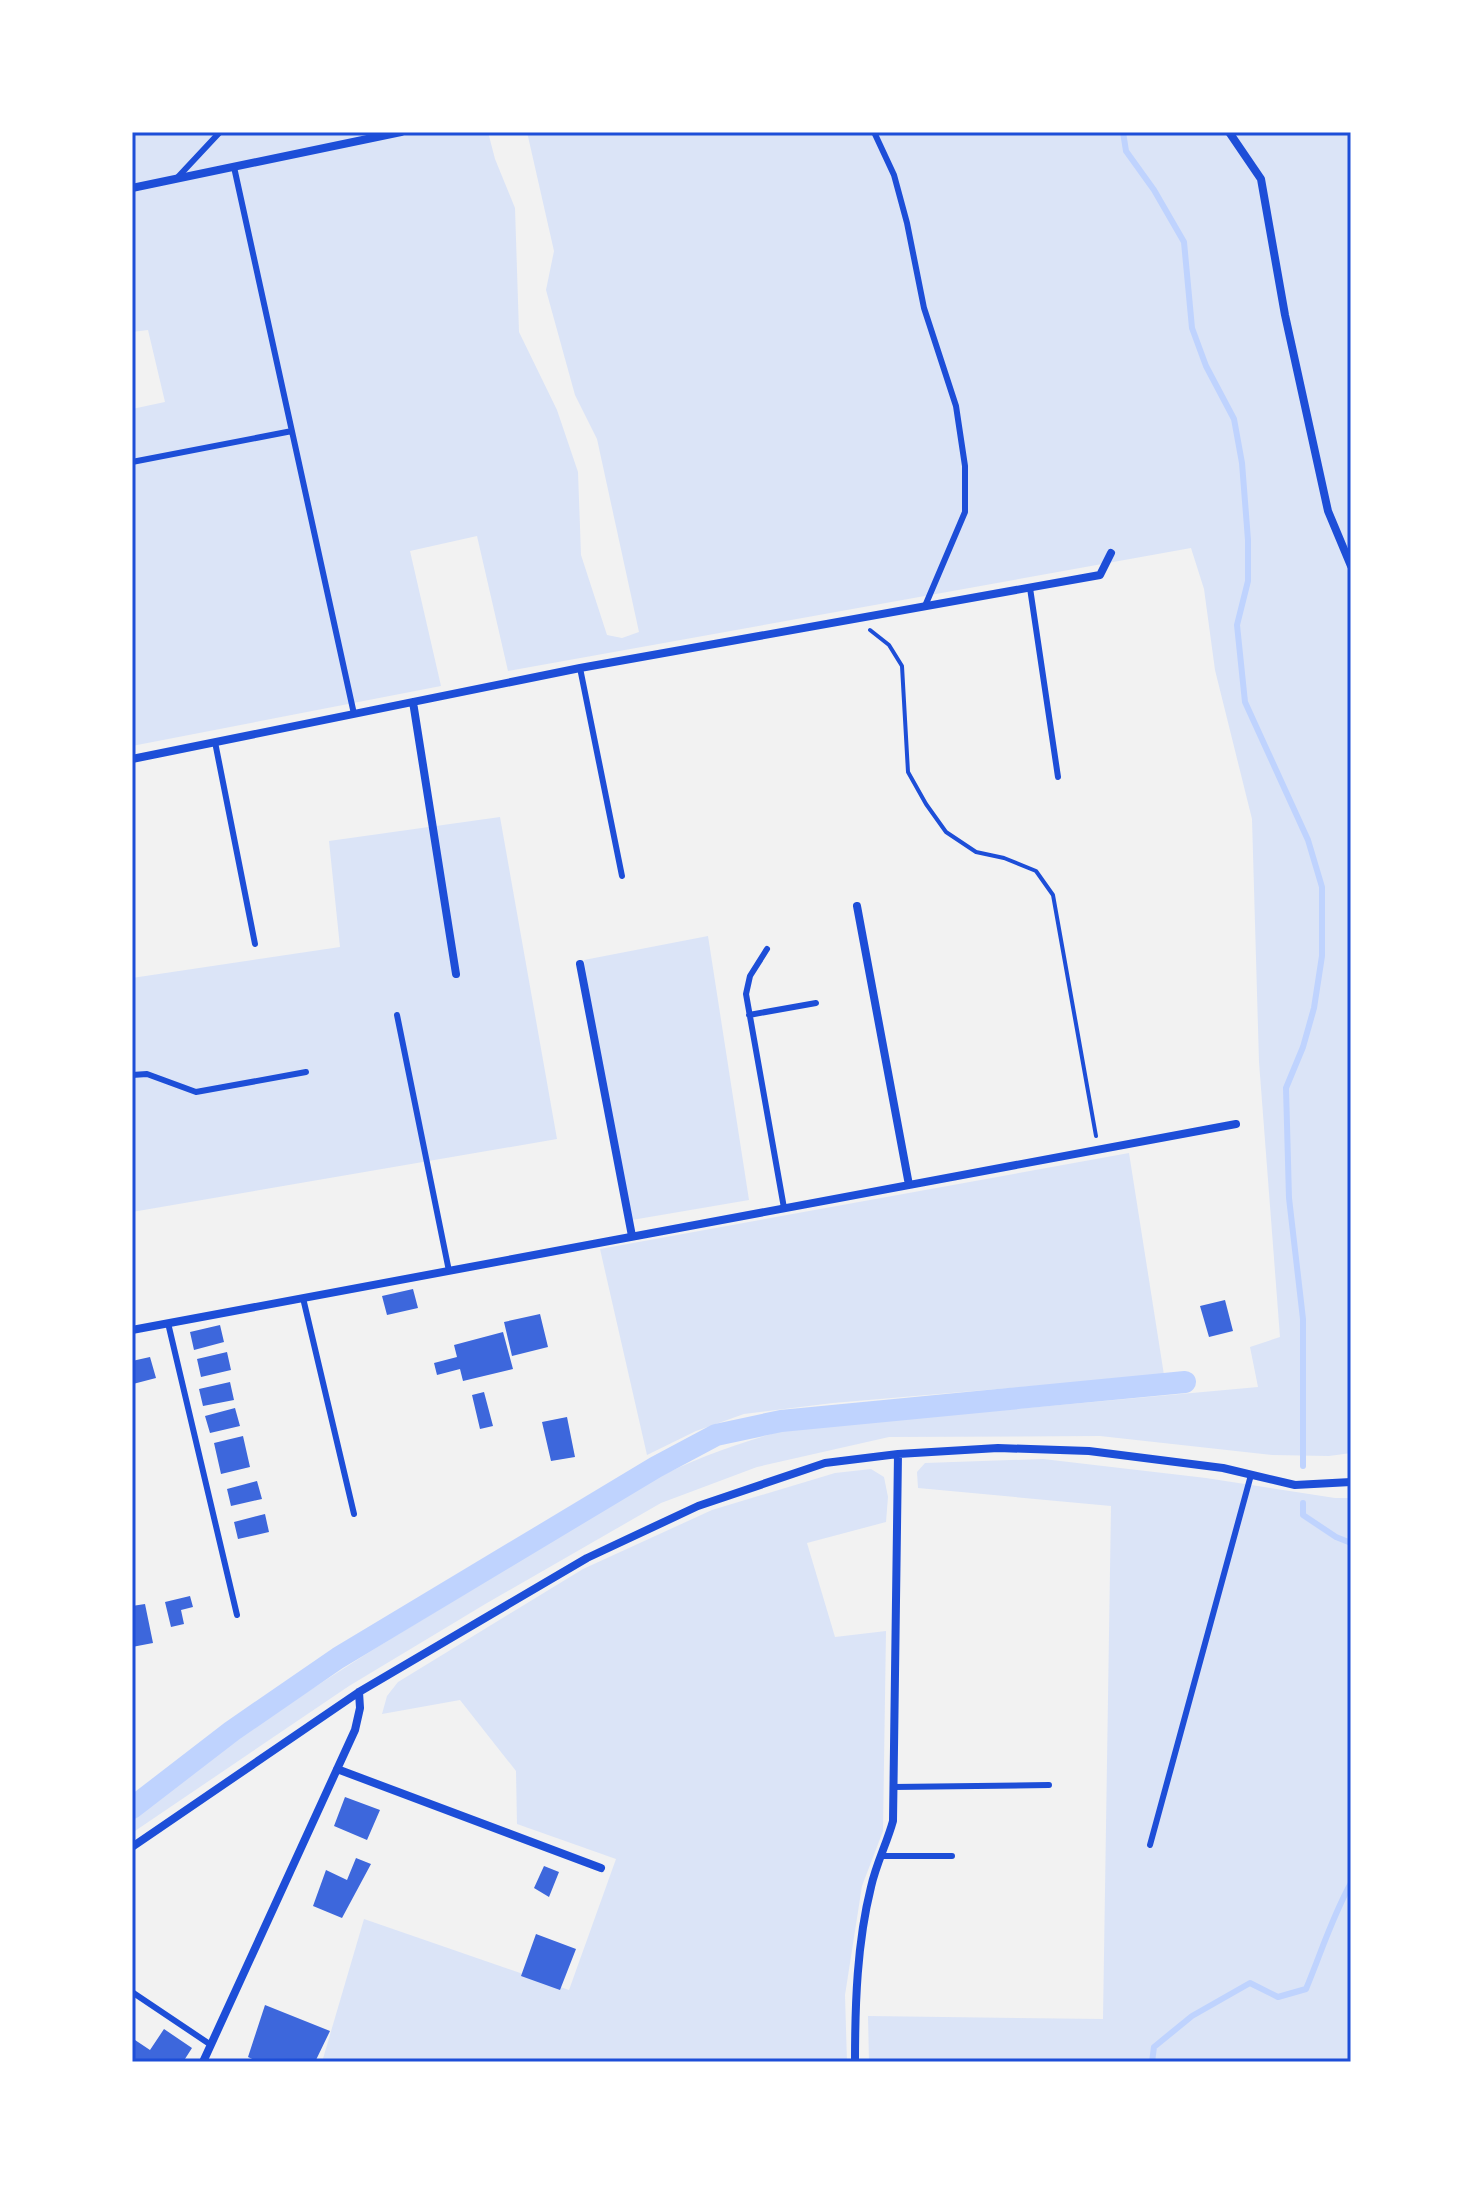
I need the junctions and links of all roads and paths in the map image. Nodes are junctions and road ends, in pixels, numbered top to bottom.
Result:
1 (220, 132) edge
2 (401, 132) edge
3 (874, 132) edge
4 (1229, 132) edge
5 (234, 167) junction
6 (177, 178) junction
7 (132, 188) edge
8 (292, 431) junction
9 (132, 462) edge
10 (1111, 553) dead end
11 (1351, 566) edge
12 (1030, 588) junction
13 (925, 606) junction
14 (856, 619) junction
15 (580, 668) junction
16 (413, 702) junction
17 (354, 714) junction
18 (215, 742) junction
19 (132, 759) edge
20 (1058, 777) dead end
21 (622, 876) dead end
22 (857, 906) dead end
23 (255, 944) dead end
24 (767, 949) dead end
25 (580, 964) dead end
26 (456, 974) dead end
27 (816, 1003) dead end
28 (397, 1015) dead end
29 (749, 1015) junction
30 (306, 1072) dead end
31 (132, 1075) edge
32 (1236, 1124) dead end
33 (1098, 1149) junction
34 (909, 1185) junction
35 (784, 1208) junction
36 (632, 1236) junction
37 (449, 1271) junction
38 (303, 1298) junction
39 (168, 1323) junction
40 (132, 1330) edge
41 (898, 1454) junction
42 (1251, 1475) junction
43 (1351, 1482) edge
44 (354, 1514) dead end
45 (237, 1615) dead end
46 (359, 1692) junction
47 (337, 1769) junction
48 (1049, 1785) dead end
49 (893, 1787) junction
50 (1150, 1845) dead end
51 (132, 1847) edge
52 (883, 1856) junction
53 (952, 1856) dead end
54 (601, 1868) dead end
55 (132, 1992) edge
56 (211, 2045) junction
57 (203, 2062) edge
58 (855, 2062) edge

1 - 6 lane
2 - 5 street
3 - 13 lane
4 - 11 street
5 - 6 street
5 - 8 lane
6 - 7 street
8 - 9 lane
8 - 17 lane
10 - 12 street
12 - 13 street
12 - 20 lane
13 - 14 street
14 - 15 street
14 - 33 path
15 - 16 street
15 - 21 lane
16 - 17 street
16 - 26 street
17 - 18 street
18 - 19 street
18 - 23 lane
22 - 34 street
24 - 29 lane
25 - 36 street
27 - 29 lane
28 - 37 lane
29 - 35 lane
30 - 31 lane
32 - 33 street
33 - 34 street
34 - 35 street
35 - 36 street
36 - 37 street
37 - 38 street
38 - 39 street
38 - 44 lane
39 - 40 street
39 - 45 lane
41 - 42 street
41 - 46 street
41 - 49 street
42 - 43 street
42 - 50 lane
46 - 47 street
46 - 51 street
47 - 54 street
47 - 56 street
48 - 49 lane
49 - 52 street
52 - 53 lane
52 - 58 street
55 - 56 lane
56 - 57 street

